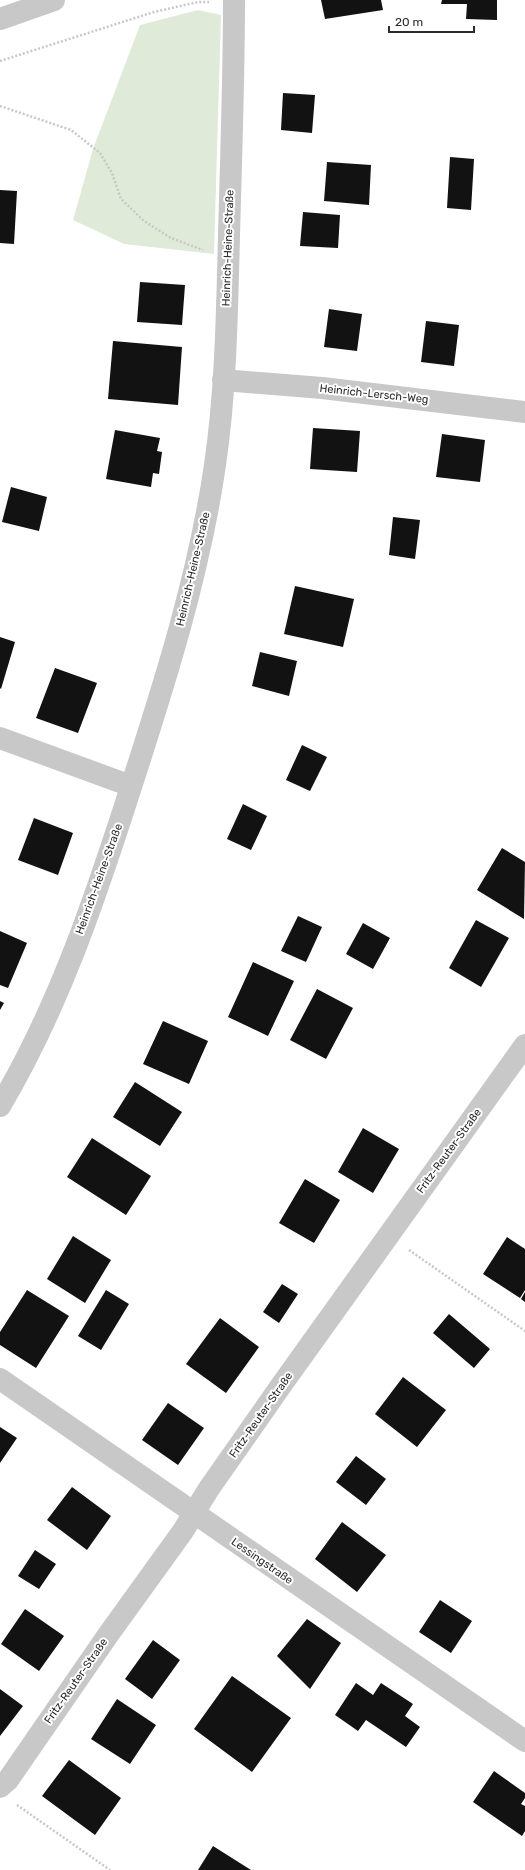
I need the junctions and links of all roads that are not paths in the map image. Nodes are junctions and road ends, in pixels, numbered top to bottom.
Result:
1 (54, 0) edge
2 (234, 1) edge
3 (0, 19) edge
4 (223, 380) junction
5 (525, 412) edge
6 (0, 738) edge
7 (131, 786) junction
8 (525, 1045) edge
9 (0, 1106) edge
10 (0, 1379) edge
11 (194, 1513) junction
12 (525, 1741) edge
13 (0, 1787) edge

1 - 3 street
2 - 4 street, Heinrich-Heine-Straße
4 - 5 street, Heinrich-Lersch-Weg
4 - 7 street, Heinrich-Heine-Straße
6 - 7 street
7 - 9 street, Heinrich-Heine-Straße
8 - 11 street, Fritz-Reuter-Straße
10 - 11 street, Lessingstraße
11 - 12 street, Lessingstraße
11 - 13 street, Fritz-Reuter-Straße

